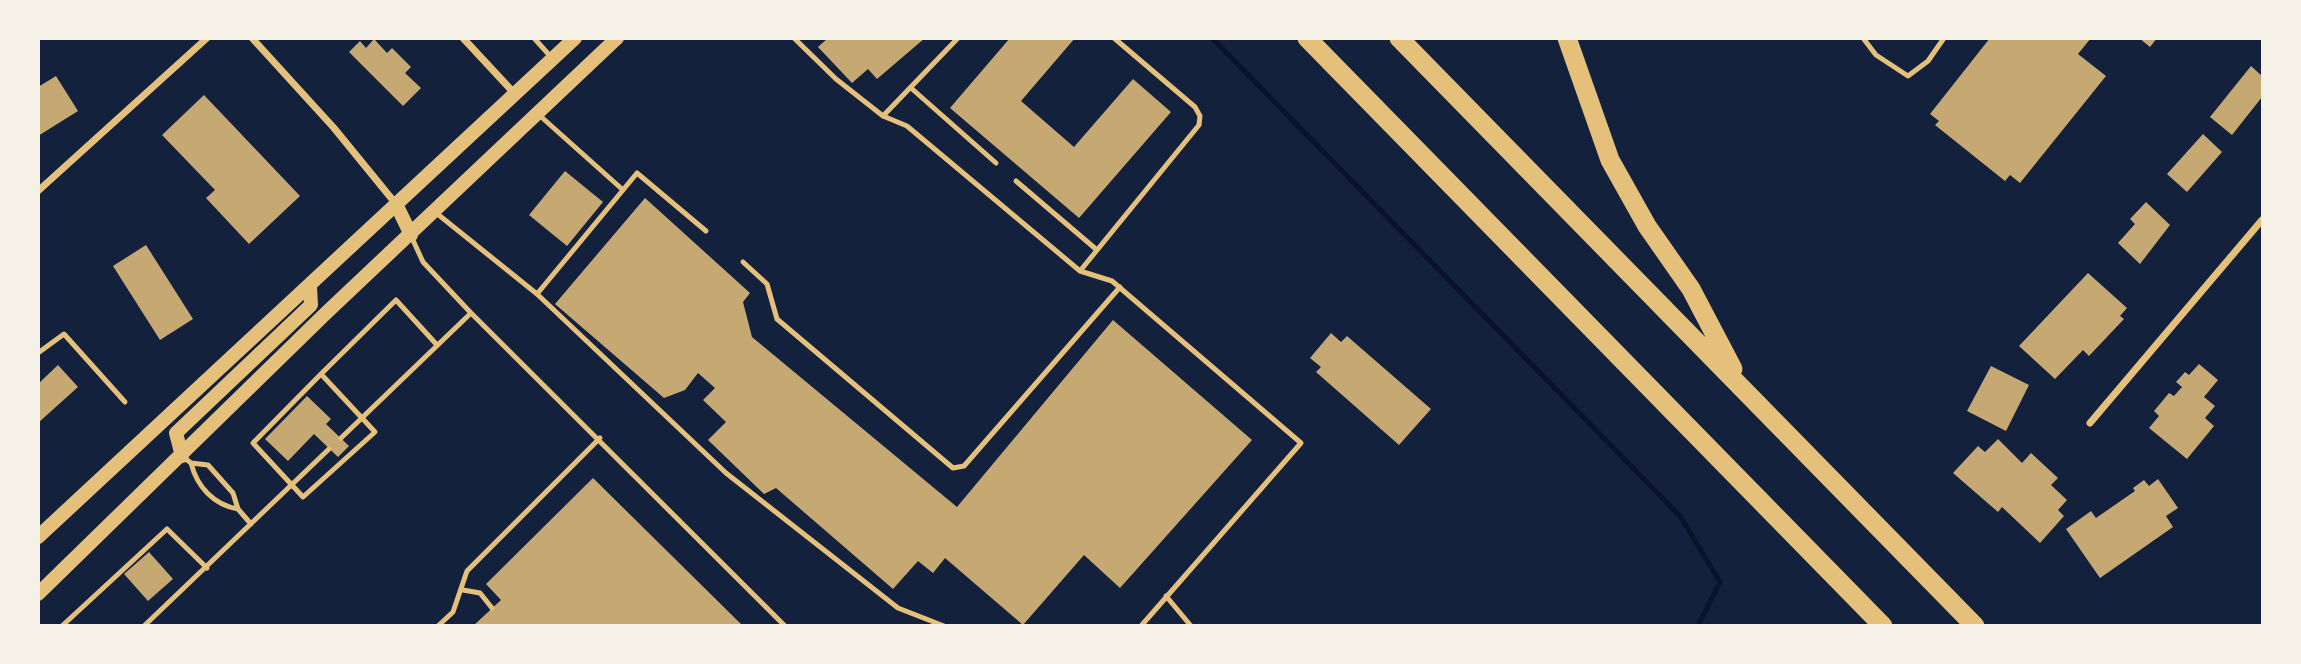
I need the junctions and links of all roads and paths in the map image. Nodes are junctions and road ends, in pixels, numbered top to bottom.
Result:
1 (207, 38) edge
2 (252, 38) edge
3 (463, 38) edge
4 (534, 38) edge
5 (575, 38) edge
6 (617, 38) edge
7 (794, 38) edge
8 (958, 38) edge
9 (1114, 38) edge
10 (1307, 38) edge
11 (1399, 38) edge
12 (1567, 38) edge
13 (1863, 38) edge
14 (1944, 38) edge
15 (553, 59) junction
16 (911, 88) junction
17 (516, 95) junction
18 (538, 114) junction
19 (883, 116) junction
20 (996, 163) dead end
21 (1016, 181) dead end
22 (623, 190) junction
23 (38, 191) edge
24 (397, 206) junction
25 (435, 212) junction
26 (2263, 220) edge
27 (706, 231) dead end
28 (411, 235) junction
29 (1097, 250) junction
30 (743, 262) dead end
31 (1080, 271) junction
32 (310, 287) junction
33 (1120, 287) junction
34 (537, 294) junction
35 (471, 313) junction
36 (437, 345) junction
37 (38, 353) edge
38 (321, 374) junction
39 (1743, 389) junction
40 (125, 402) dead end
41 (361, 419) junction
42 (2091, 423) dead end
43 (341, 438) dead end
44 (600, 438) junction
45 (329, 449) dead end
46 (187, 460) junction
47 (291, 484) junction
48 (237, 509) junction
49 (251, 524) junction
50 (38, 537) edge
51 (207, 568) junction
52 (463, 590) junction
53 (38, 594) edge
54 (1166, 596) junction
55 (492, 608) dead end
56 (62, 625) edge
57 (144, 625) edge
58 (438, 625) edge
59 (785, 625) edge
60 (944, 625) edge
61 (1141, 625) edge
62 (1191, 625) edge
63 (1884, 625) edge
64 (1975, 625) edge

1 - 23 street
2 - 24 street
3 - 17 street
4 - 15 lane
5 - 15 main road
6 - 18 main road
7 - 19 lane
8 - 16 lane
9 - 29 lane
10 - 63 highway
11 - 39 highway
12 - 39 highway
13 - 14 lane
15 - 17 main road
16 - 19 lane
16 - 20 lane
17 - 24 main road
18 - 22 lane
18 - 25 main road
19 - 31 lane
21 - 29 lane
22 - 27 lane
22 - 34 lane
24 - 28 main road
24 - 32 main road
25 - 28 main road
25 - 34 lane
26 - 42 street
28 - 35 lane
28 - 46 main road
29 - 31 lane
30 - 33 lane
31 - 33 lane
32 - 46 main road
32 - 50 main road
33 - 54 lane
34 - 60 lane
35 - 36 lane
35 - 44 lane
36 - 38 lane
36 - 41 lane
37 - 40 lane
38 - 41 lane
38 - 47 lane
39 - 64 highway
41 - 43 lane
41 - 47 lane
44 - 52 lane
44 - 59 lane
45 - 47 lane
46 - 48 lane
46 - 48 lane
46 - 53 main road
47 - 49 lane
48 - 49 lane
49 - 51 lane
51 - 56 lane
51 - 57 lane
52 - 55 lane
52 - 58 lane
54 - 61 lane
54 - 62 lane

